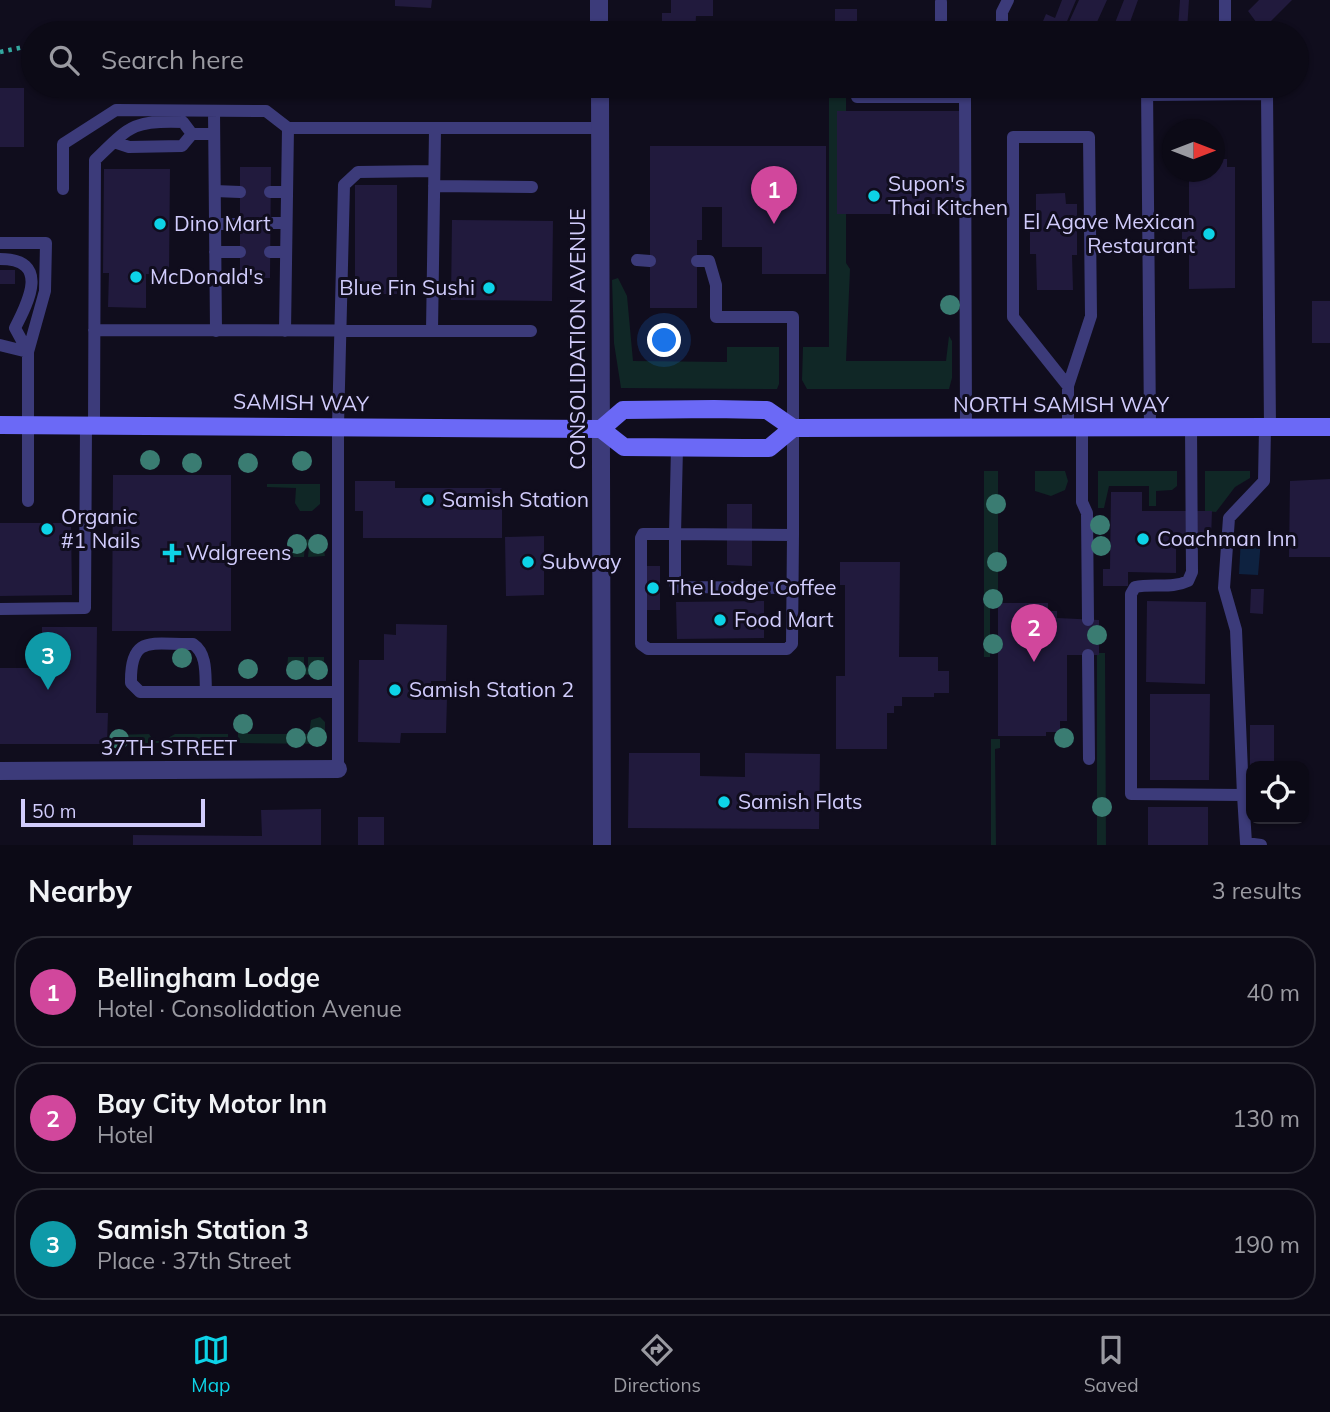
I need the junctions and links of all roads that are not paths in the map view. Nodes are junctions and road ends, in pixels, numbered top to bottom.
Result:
1 (599, 0) edge
2 (1008, 0) edge
3 (1225, 0) edge
4 (941, 2) dead end
5 (599, 21) edge
6 (941, 21) edge
7 (1003, 21) edge
8 (1225, 21) edge
9 (600, 98) edge
10 (965, 98) edge
11 (1147, 98) edge
12 (1267, 98) edge
13 (214, 111) junction
14 (288, 128) junction
15 (600, 128) junction
16 (435, 130) junction
17 (192, 134) junction
18 (214, 134) junction
19 (114, 142) junction
20 (434, 171) junction
21 (434, 186) junction
22 (532, 187) dead end
23 (63, 190) dead end
24 (215, 191) junction
25 (240, 192) dead end
26 (270, 192) dead end
27 (287, 192) junction
28 (270, 223) dead end
29 (286, 223) junction
30 (215, 224) junction
31 (240, 224) dead end
32 (0, 243) edge
33 (215, 252) junction
34 (240, 252) dead end
35 (270, 252) dead end
36 (286, 252) junction
37 (0, 259) edge
38 (697, 261) dead end
39 (94, 330) junction
40 (216, 331) junction
41 (285, 331) junction
42 (342, 331) junction
43 (432, 331) junction
44 (531, 331) dead end
45 (0, 345) edge
46 (28, 352) junction
47 (1068, 386) junction
48 (28, 424) junction
49 (90, 424) junction
50 (0, 425) edge
51 (338, 426) junction
52 (1075, 427) junction
53 (1150, 427) junction
54 (1191, 427) junction
55 (1268, 427) junction
56 (1330, 427) edge
57 (793, 428) junction
58 (966, 428) junction
59 (601, 429) junction
60 (677, 448) junction
61 (28, 501) dead end
62 (675, 534) junction
63 (793, 535) junction
64 (792, 587) junction
65 (0, 609) edge
66 (1088, 620) dead end
67 (1088, 655) dead end
68 (206, 692) junction
69 (338, 692) junction
70 (1088, 759) dead end
71 (338, 769) joint
72 (0, 771) edge
73 (1243, 795) junction
74 (602, 845) edge
75 (1261, 845) edge

1 - 5 street
2 - 7 lane
3 - 8 lane
4 - 6 lane
9 - 15 street, CONSOLIDATION AVENUE
10 - 58 lane
11 - 53 lane
12 - 55 lane
13 - 14 lane
13 - 18 lane
13 - 23 lane
14 - 16 lane
14 - 27 lane
15 - 16 lane
15 - 59 street, CONSOLIDATION AVENUE
16 - 20 lane
17 - 18 lane
17 - 19 lane
17 - 19 lane
18 - 24 lane
19 - 39 lane
20 - 21 lane
20 - 42 lane
21 - 22 lane
21 - 43 lane
24 - 25 lane
24 - 30 lane
26 - 27 lane
27 - 29 lane
28 - 29 lane
29 - 36 lane
30 - 31 lane
30 - 33 lane
32 - 46 lane
33 - 34 lane
33 - 40 lane
35 - 36 lane
36 - 41 lane
37 - 46 lane
38 - 57 lane
39 - 40 lane
39 - 49 lane
40 - 41 lane
41 - 42 lane
42 - 43 lane
42 - 51 lane
43 - 44 lane
45 - 46 lane
46 - 48 lane
47 - 47 lane
47 - 52 lane
48 - 49 main road, SAMISH WAY
48 - 50 main road, SAMISH WAY
48 - 61 lane
49 - 51 main road, SAMISH WAY
49 - 65 lane
51 - 59 main road, SAMISH WAY
51 - 69 lane
52 - 53 main road, NORTH SAMISH WAY
52 - 58 main road, NORTH SAMISH WAY
52 - 66 lane
53 - 54 main road, NORTH SAMISH WAY
54 - 55 main road, NORTH SAMISH WAY
54 - 73 lane
55 - 56 main road, NORTH SAMISH WAY
55 - 73 lane
57 - 58 main road, NORTH SAMISH WAY
57 - 59 main road
57 - 60 main road
57 - 63 lane
59 - 60 main road
59 - 74 street, CONSOLIDATION AVENUE
60 - 62 lane
62 - 63 lane
62 - 64 lane
62 - 64 lane
63 - 64 lane
67 - 70 lane
68 - 68 lane
68 - 69 lane
69 - 71 lane
71 - 72 street, 37TH STREET
73 - 75 lane

